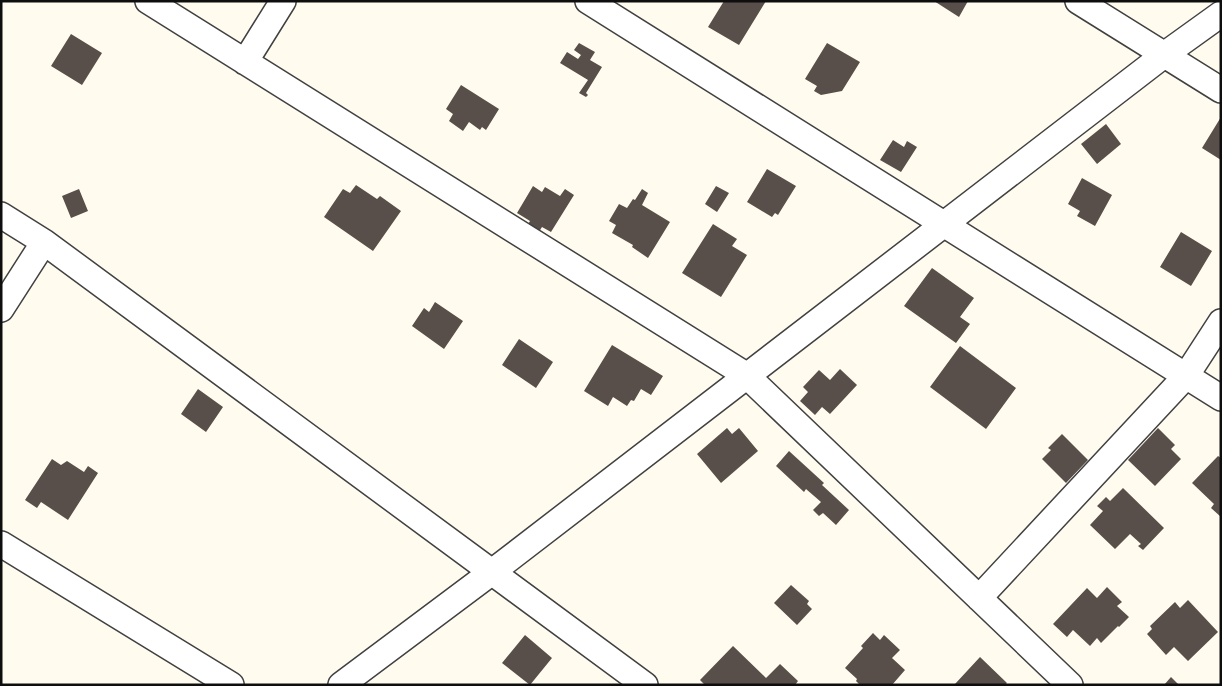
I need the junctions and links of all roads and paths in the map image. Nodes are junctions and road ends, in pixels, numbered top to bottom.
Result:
1 (148, 1) edge
2 (283, 1) edge
3 (588, 1) edge
4 (1078, 1) edge
5 (1221, 14) edge
6 (1164, 55) junction
7 (245, 62) junction
8 (1221, 90) edge
9 (1, 215) edge
10 (944, 223) junction
11 (44, 242) junction
12 (1, 309) edge
13 (1221, 322) edge
14 (746, 375) junction
15 (1186, 376) junction
16 (1221, 398) edge
17 (1, 544) edge
18 (492, 572) junction
19 (979, 598) junction
20 (231, 685) edge
21 (341, 685) edge
22 (646, 685) edge
23 (1070, 685) edge

1 - 7 street
2 - 7 street
3 - 10 street
4 - 6 street
5 - 6 street
6 - 8 street
6 - 10 street
7 - 14 street
9 - 11 street
10 - 14 street
10 - 15 street
11 - 12 street
11 - 18 street
13 - 15 street
14 - 18 street
14 - 19 street
15 - 16 street
15 - 19 street
17 - 20 street
18 - 21 street
18 - 22 street
19 - 23 street

